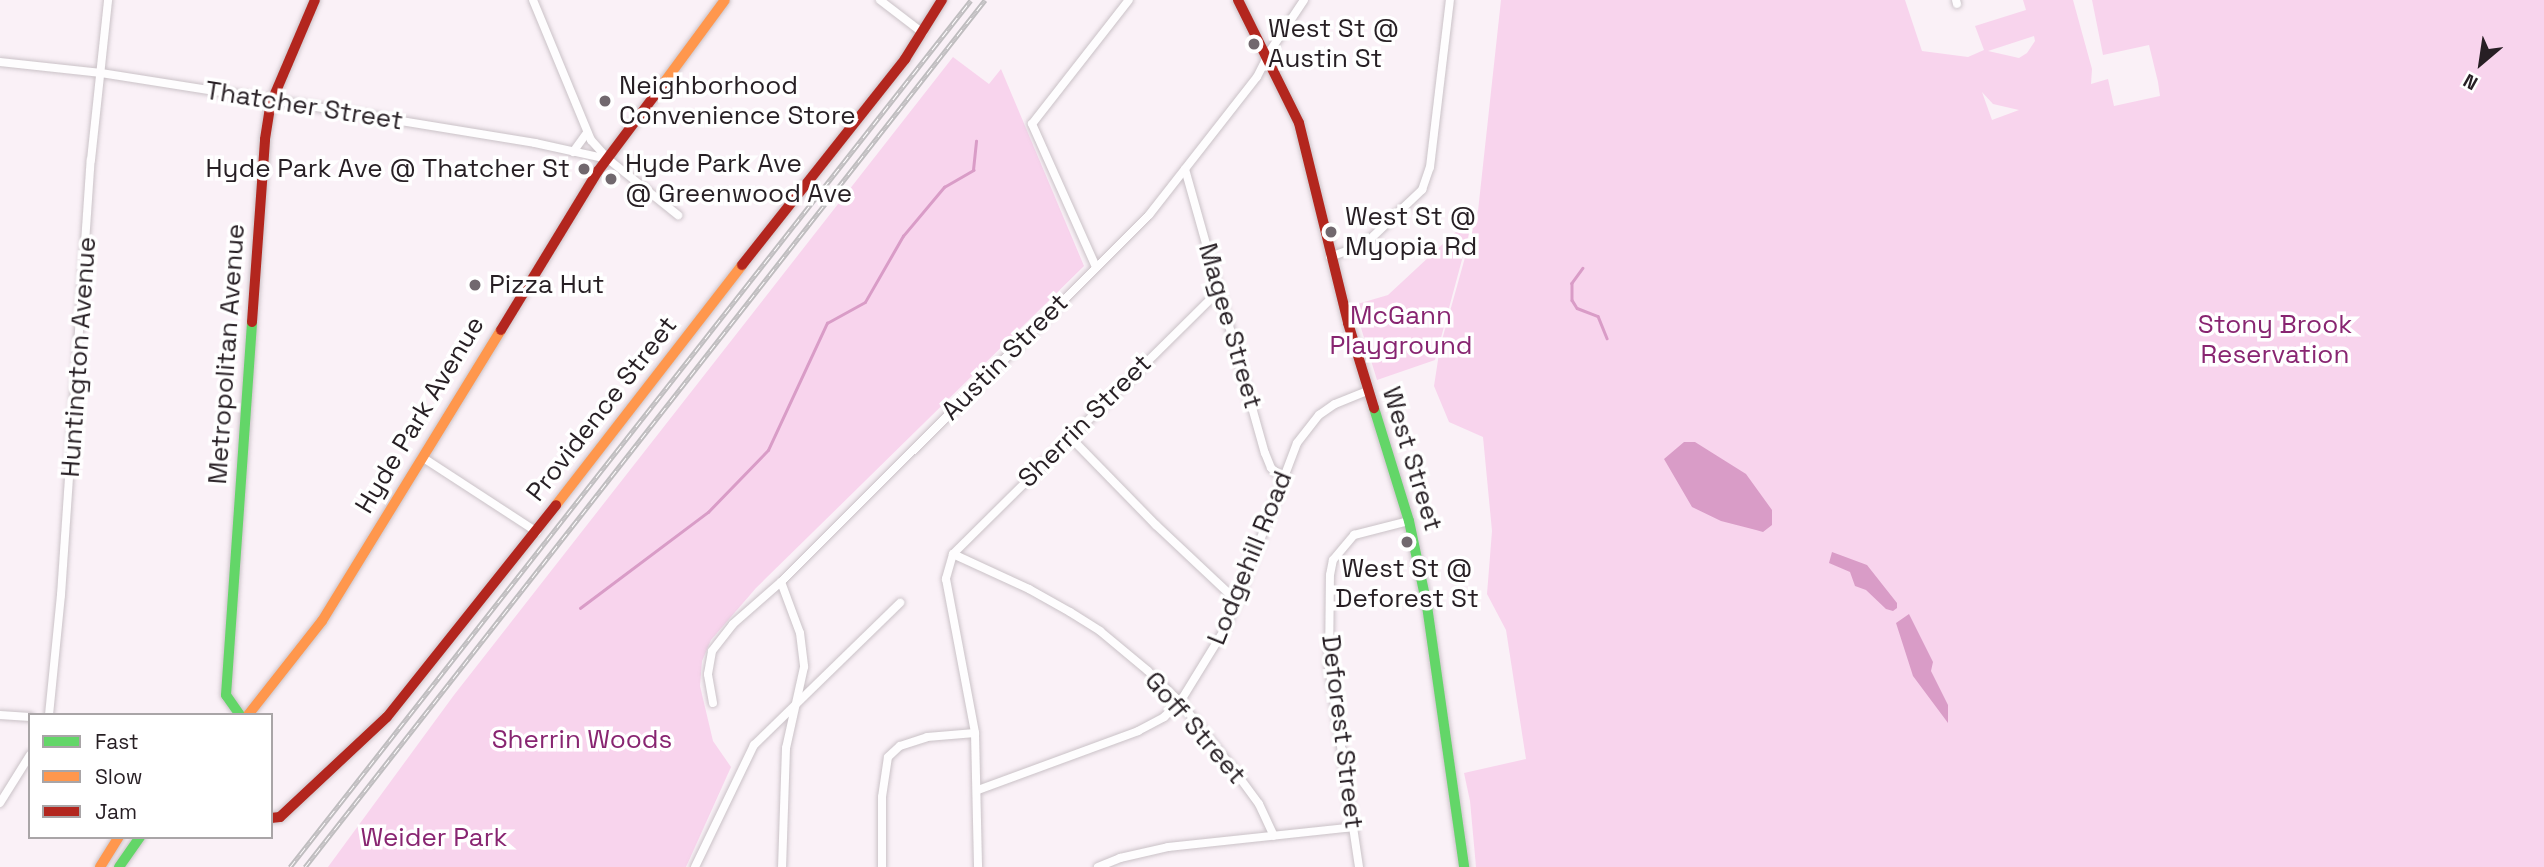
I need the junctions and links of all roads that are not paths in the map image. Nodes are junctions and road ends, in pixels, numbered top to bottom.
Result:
1 (108, 0) edge
2 (315, 0) edge
3 (533, 0) edge
4 (725, 0) edge
5 (880, 0) edge
6 (942, 0) edge
7 (1129, 0) edge
8 (1238, 0) edge
9 (1304, 0) edge
10 (1450, 0) edge
11 (923, 33) junction
12 (1267, 58) junction
13 (0, 62) edge
14 (101, 73) junction
15 (271, 103) junction
16 (587, 133) junction
17 (573, 152) junction
18 (607, 159) junction
19 (1185, 169) junction
20 (678, 215) dead end
21 (1331, 257) junction
22 (1096, 267) junction
23 (1219, 291) junction
24 (1367, 391) junction
25 (1070, 437) junction
26 (422, 457) junction
27 (1282, 477) junction
28 (1409, 521) junction
29 (537, 532) junction
30 (953, 554) junction
31 (781, 582) junction
32 (1237, 601) junction
33 (901, 603) dead end
34 (1180, 702) junction
35 (713, 703) dead end
36 (796, 704) junction
37 (48, 713) edge
38 (239, 713) edge
39 (250, 713) edge
40 (0, 715) edge
41 (28, 717) edge
42 (975, 733) junction
43 (28, 758) edge
44 (978, 790) junction
45 (0, 803) edge
46 (273, 818) edge
47 (1354, 827) junction
48 (1274, 836) junction
49 (118, 839) edge
50 (139, 839) edge
51 (100, 867) edge
52 (119, 867) edge
53 (695, 867) edge
54 (782, 867) edge
55 (881, 867) edge
56 (978, 867) edge
57 (1098, 867) edge
58 (1359, 867) edge
59 (1464, 867) edge

1 - 14 street, Huntington Avenue
2 - 15 street, Metropolitan Avenue
3 - 16 street
4 - 18 street, Hyde Park Avenue
5 - 11 street
6 - 11 street, Providence Street
7 - 22 street
8 - 12 street, West Street
9 - 12 street, Austin Street
10 - 21 street
11 - 29 street, Providence Street
12 - 19 street, Austin Street
12 - 21 street, West Street
13 - 14 street, Thatcher Street
14 - 15 street, Thatcher Street
14 - 37 street, Huntington Avenue
15 - 17 street, Thatcher Street
15 - 38 street, Metropolitan Avenue
16 - 17 street
16 - 18 street
17 - 18 street, Thatcher Street
18 - 20 street
18 - 26 street, Hyde Park Avenue
19 - 22 street, Austin Street
19 - 23 street, Magee Street
21 - 24 street, West Street
22 - 31 street, Austin Street
23 - 25 street, Sherrin Street
23 - 27 street, Magee Street
24 - 27 street, Lodgehill Road
24 - 28 street, West Street
25 - 30 street, Sherrin Street
25 - 32 street
26 - 29 street
26 - 39 street, Hyde Park Avenue
27 - 32 street, Lodgehill Road
28 - 47 street, Deforest Street
28 - 59 street, West Street
29 - 46 street, Providence Street
30 - 34 street, Goff Street
30 - 42 street
31 - 35 street, Austin Street
31 - 36 street
32 - 34 street, Lodgehill Road
33 - 36 street
34 - 44 street, Lodgehill Road
34 - 48 street, Goff Street
36 - 53 street
36 - 54 street
40 - 41 street
42 - 44 street
42 - 55 street
43 - 45 street
44 - 56 street
47 - 48 street
47 - 58 street, Deforest Street
48 - 57 street
49 - 51 street
50 - 52 street

